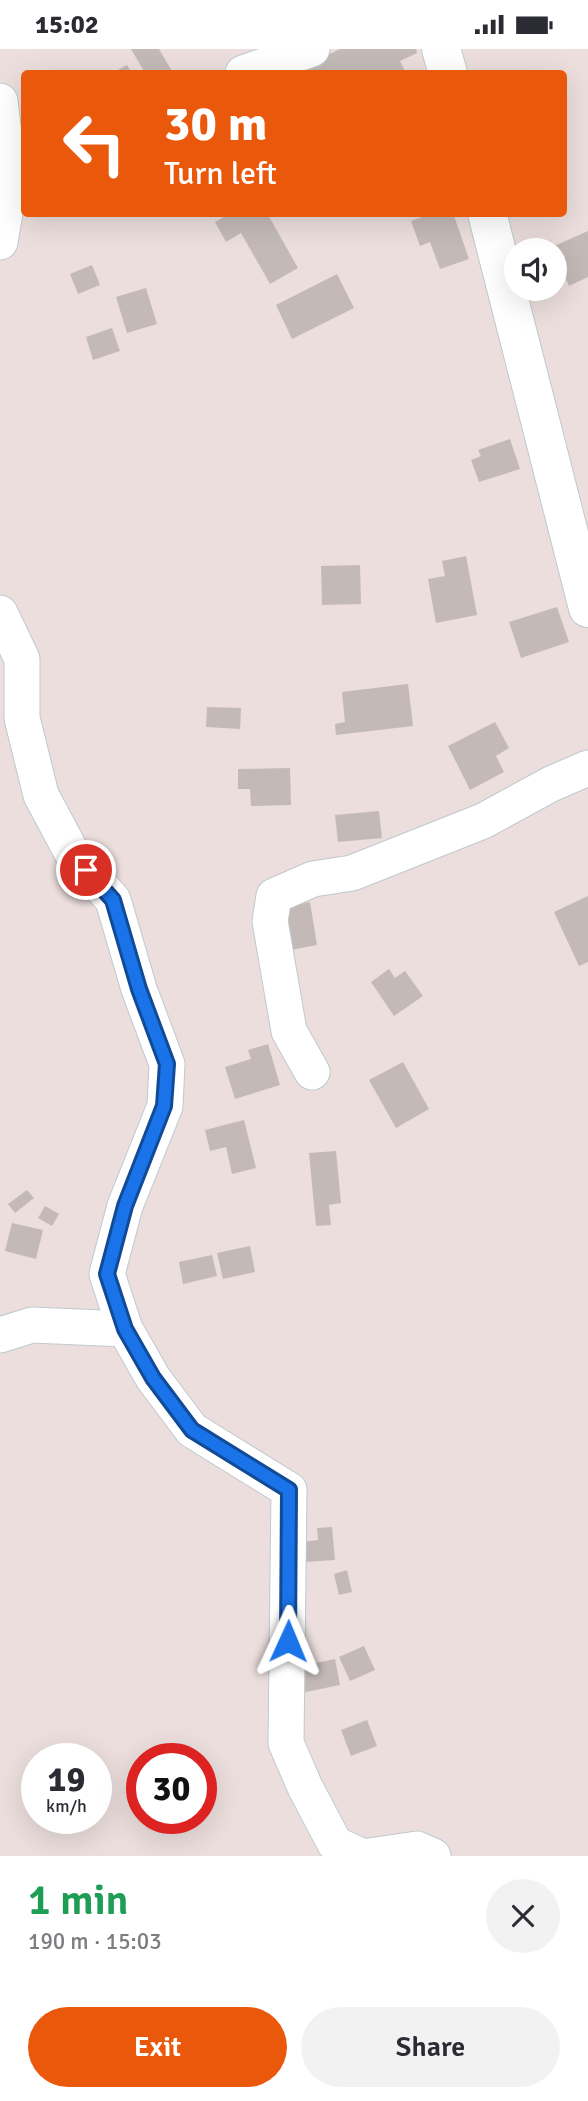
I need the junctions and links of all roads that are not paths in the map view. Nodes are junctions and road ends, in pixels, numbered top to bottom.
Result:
1 (312, 49) edge
2 (441, 49) edge
3 (252, 70) edge
4 (447, 70) edge
5 (0, 101) edge
6 (11, 183) edge
7 (488, 217) edge
8 (0, 242) edge
9 (588, 608) edge
10 (0, 613) edge
11 (588, 768) edge
12 (312, 1072) dead end
13 (125, 1329) junction
14 (0, 1335) edge
15 (361, 1856) edge
16 (369, 1856) edge
17 (433, 1856) edge

1 - 3 street
2 - 4 main road
5 - 6 street
6 - 8 street
7 - 9 main road
10 - 13 street
11 - 12 street
13 - 14 street
13 - 15 street
16 - 17 street

